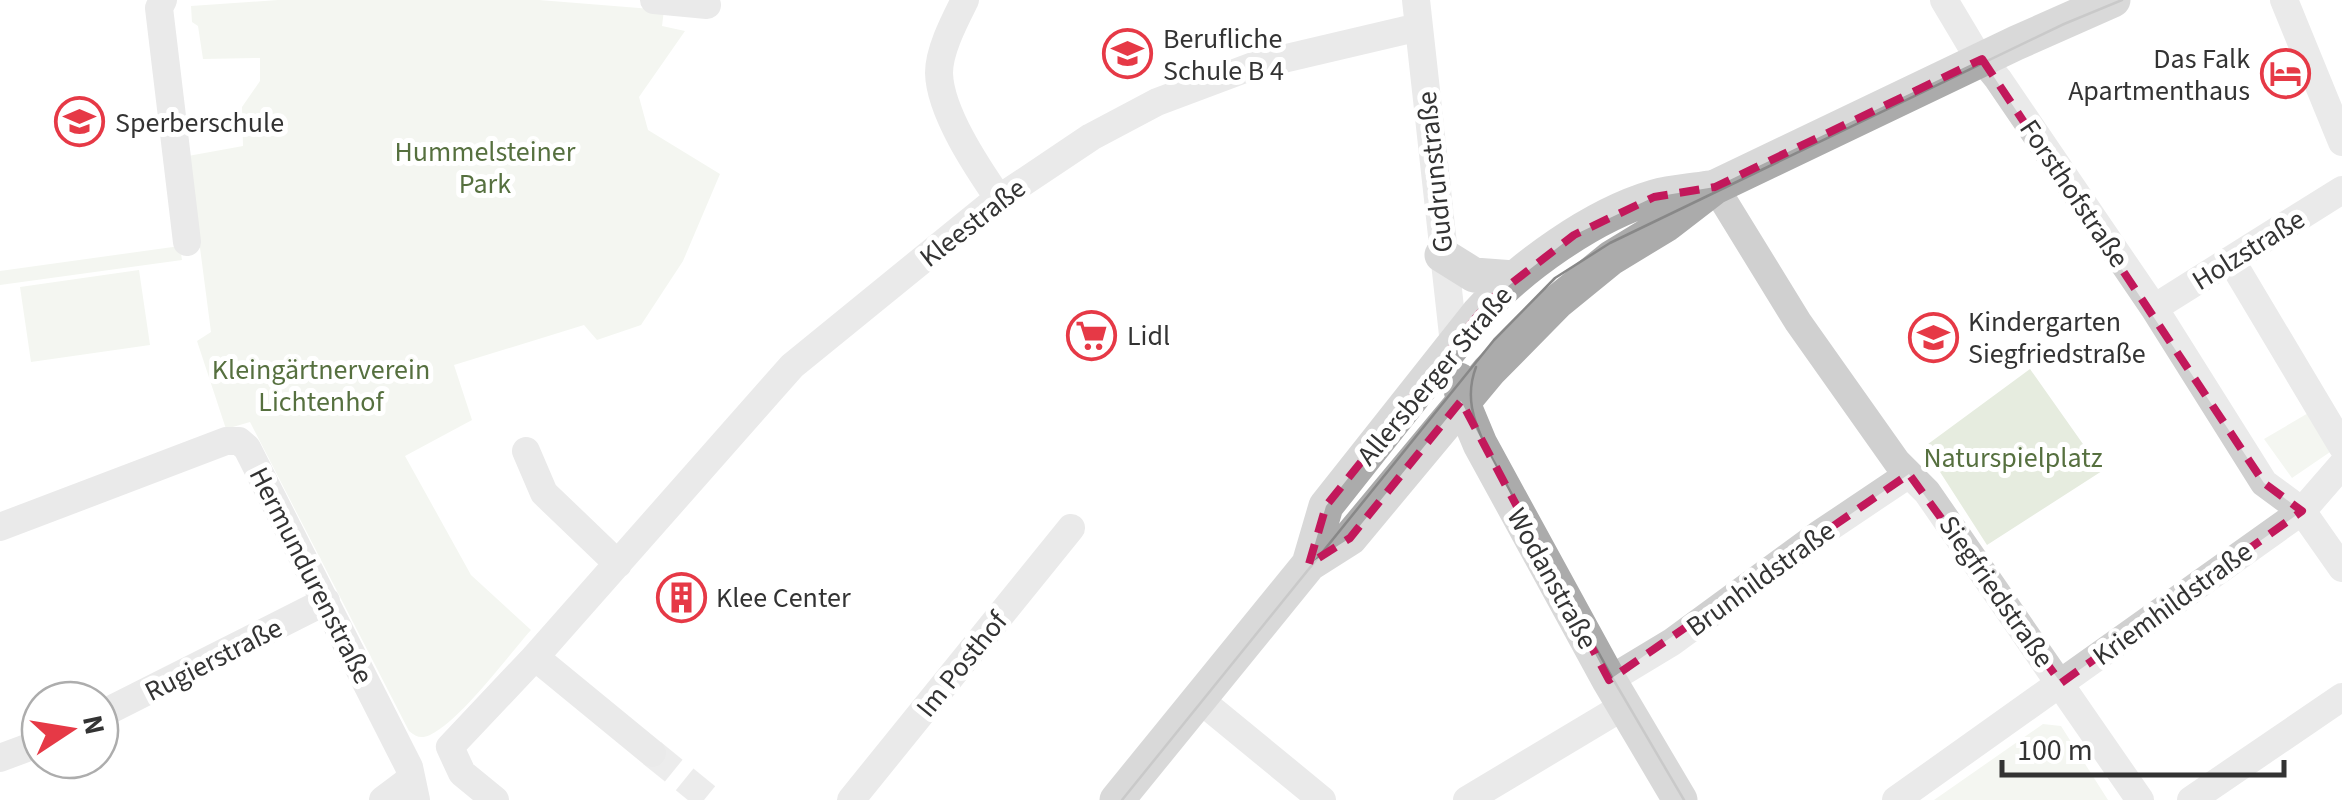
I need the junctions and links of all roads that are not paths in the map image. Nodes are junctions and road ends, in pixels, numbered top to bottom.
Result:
1 (162, 0) edge
2 (654, 0) edge
3 (965, 0) edge
4 (1944, 0) edge
5 (2113, 0) edge
6 (2284, 0) edge
7 (706, 5) dead end
8 (1417, 14) edge
9 (1982, 59) junction
10 (2342, 142) edge
11 (1715, 188) junction
12 (2342, 190) edge
13 (999, 199) junction
14 (187, 242) dead end
15 (1442, 254) junction
16 (2231, 260) junction
17 (1514, 278) junction
18 (2154, 308) junction
19 (1454, 344) junction
20 (1462, 400) junction
21 (2342, 446) edge
22 (526, 451) dead end
23 (2342, 465) edge
24 (1910, 474) junction
25 (2302, 511) junction
26 (0, 527) edge
27 (1071, 528) dead end
28 (618, 564) junction
29 (1309, 564) junction
30 (2342, 568) edge
31 (326, 600) junction
32 (535, 657) junction
33 (2061, 683) junction
34 (1617, 693) junction
35 (1199, 698) junction
36 (2342, 698) edge
37 (120, 705) edge
38 (652, 753) tunnel mouth
39 (414, 789) edge
40 (383, 800) edge
41 (495, 800) edge
42 (851, 800) edge
43 (1117, 800) edge
44 (1322, 800) edge
45 (1467, 800) edge
46 (1680, 800) edge
47 (1896, 800) edge
48 (2140, 800) edge
49 (2192, 800) edge

1 - 14 street
2 - 7 street
3 - 13 street
4 - 9 street, Forsthofstraße
5 - 9 main road, Allersberger Straße
6 - 10 street
8 - 13 street, Kleestraße
8 - 15 street, Gudrunstraße
9 - 11 main road, Allersberger Straße
9 - 18 street, Forsthofstraße
11 - 17 main road, Allersberger Straße
11 - 20 main road, Allersberger Straße
11 - 24 street, Siegfriedstraße
12 - 16 street, Holzstraße
13 - 28 street, Kleestraße
15 - 17 main road
15 - 19 street, Gudrunstraße
16 - 18 street, Holzstraße
16 - 21 street
17 - 19 main road, Allersberger Straße
18 - 25 street, Forsthofstraße
19 - 20 main road, Wodanstraße
19 - 29 main road, Allersberger Straße
20 - 29 main road, Allersberger Straße
20 - 34 main road, Wodanstraße
22 - 28 street
23 - 25 street, Kriemhildstraße
24 - 33 street, Siegfriedstraße
24 - 34 street, Brunhildstraße
25 - 30 street, Forsthofstraße
25 - 33 street, Kriemhildstraße
26 - 31 street, Hermundurenstraße
27 - 42 street, Im Posthof
28 - 32 street, Kleestraße
29 - 35 main road, Allersberger Straße
31 - 37 street, Rugierstraße
31 - 39 street, Hermundurenstraße
32 - 38 street
32 - 41 street, Kleestraße
33 - 47 street, Kriemhildstraße
33 - 48 street, Siegfriedstraße
34 - 45 street, Brunhildstraße
34 - 46 main road, Wodanstraße
35 - 43 main road, Allersberger Straße
35 - 44 street
36 - 49 street
39 - 40 street

